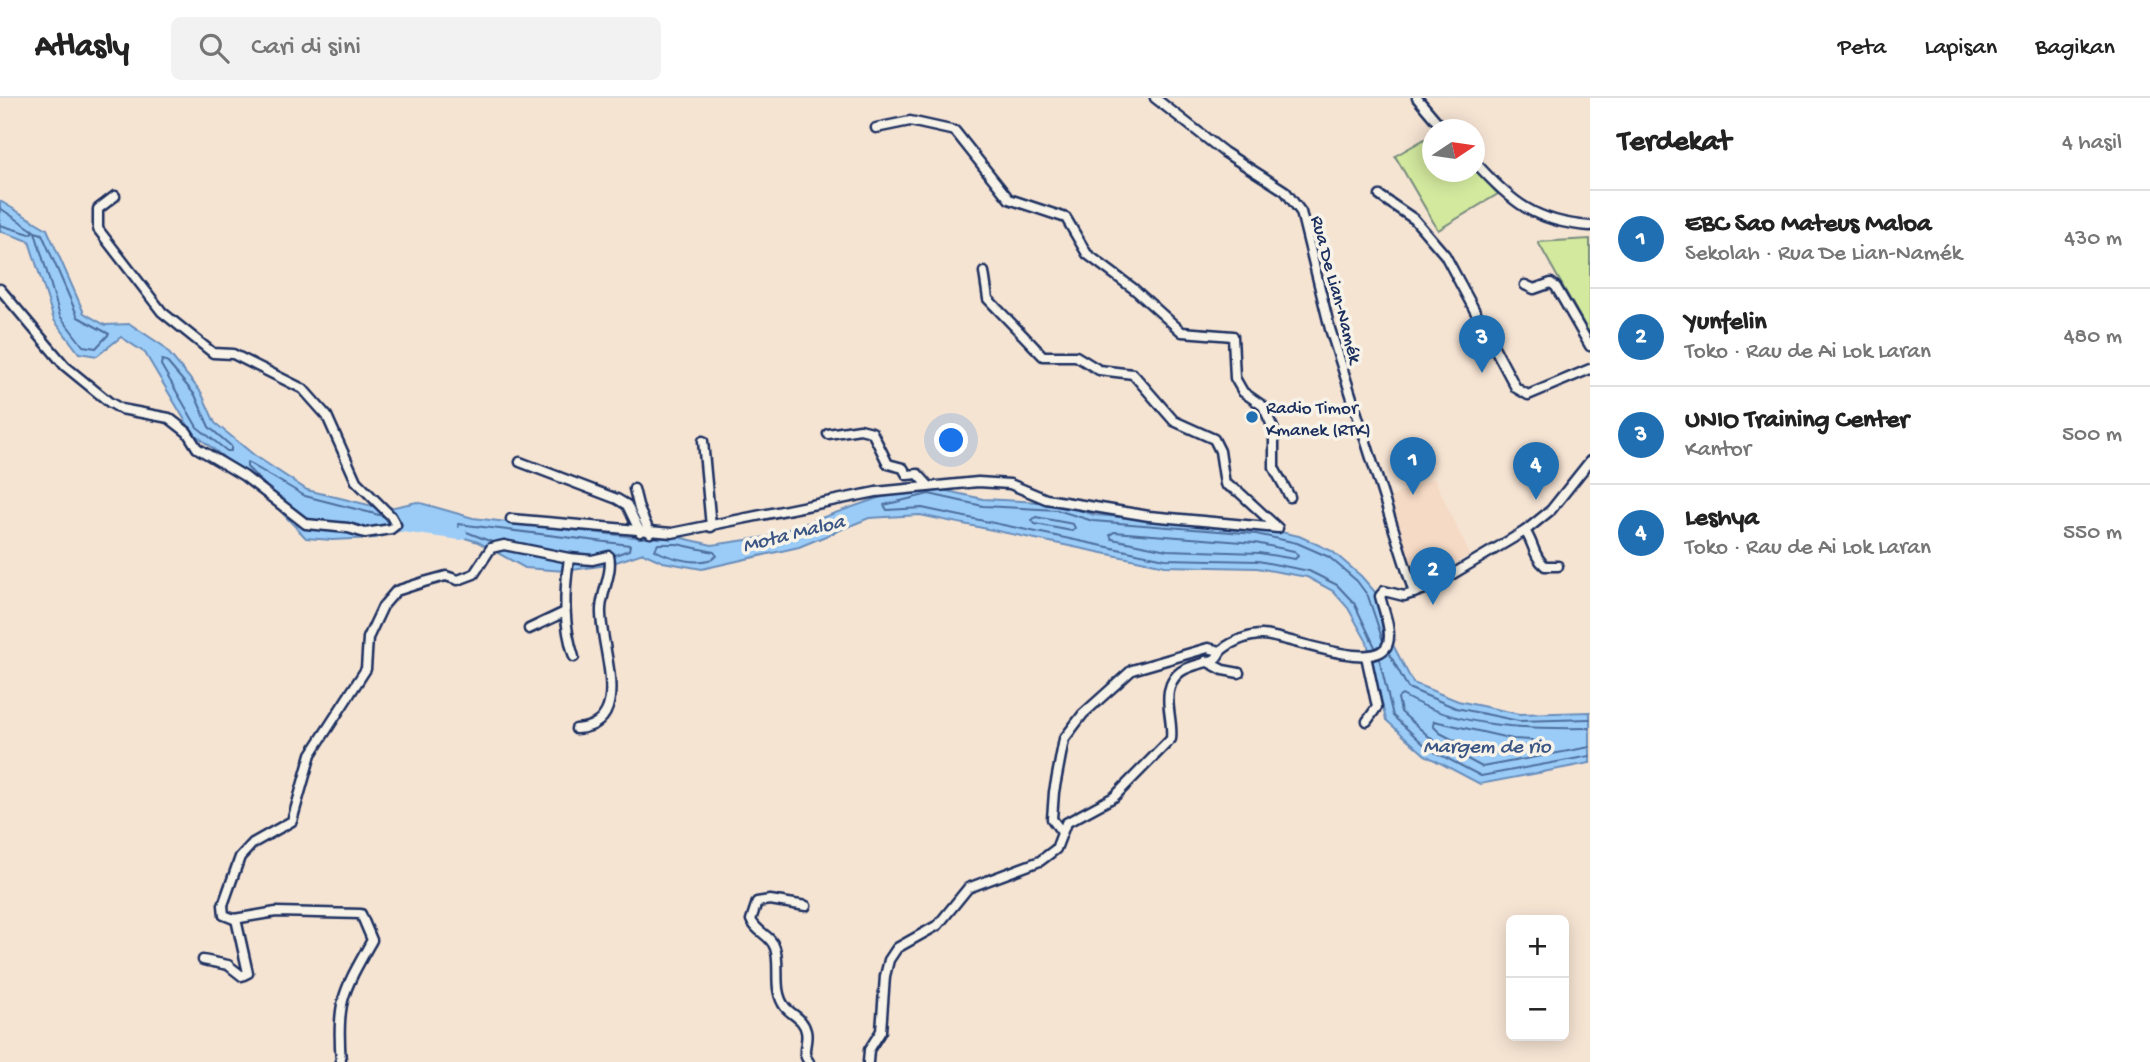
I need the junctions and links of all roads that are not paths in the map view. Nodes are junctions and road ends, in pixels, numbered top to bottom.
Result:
1 (1155, 98) edge
2 (1417, 98) edge
3 (1435, 119) edge
4 (876, 128) dead end
5 (1485, 172) edge
6 (115, 196) dead end
7 (1380, 196) dead end
8 (1590, 226) edge
9 (984, 272) dead end
10 (1525, 285) dead end
11 (0, 289) edge
12 (1590, 346) edge
13 (1590, 369) edge
14 (828, 434) dead end
15 (703, 442) dead end
16 (520, 461) dead end
17 (1590, 461) edge
18 (928, 485) junction
19 (634, 489) dead end
20 (1290, 497) dead end
21 (511, 519) dead end
22 (711, 527) junction
23 (640, 531) junction
24 (1525, 531) junction
25 (650, 533) junction
26 (569, 558) junction
27 (1558, 566) dead end
28 (1414, 593) junction
29 (565, 612) junction
30 (529, 629) dead end
31 (1220, 651) junction
32 (1366, 656) junction
33 (574, 657) dead end
34 (1206, 661) junction
35 (1239, 673) dead end
36 (1367, 721) dead end
37 (576, 729) dead end
38 (1060, 831) junction
39 (806, 906) dead end
40 (236, 919) junction
41 (203, 960) dead end
42 (341, 1062) edge
43 (809, 1062) edge
44 (868, 1062) edge

1 - 28 street, Rua De Lian-Namék
2 - 3 street
4 - 20 street
5 - 8 street
6 - 11 street
7 - 13 street
9 - 18 street
10 - 12 street
14 - 18 street
15 - 22 street
16 - 23 street
17 - 24 street
18 - 22 street
19 - 25 street
21 - 23 street
22 - 25 street
23 - 25 street
24 - 27 street
24 - 28 street
26 - 29 street
26 - 37 street
26 - 40 street
28 - 32 street
29 - 30 street
29 - 33 street
31 - 32 street
31 - 34 street
31 - 38 street
32 - 36 street
34 - 35 street
34 - 38 street
38 - 44 street
39 - 43 street
40 - 41 street
40 - 42 street

